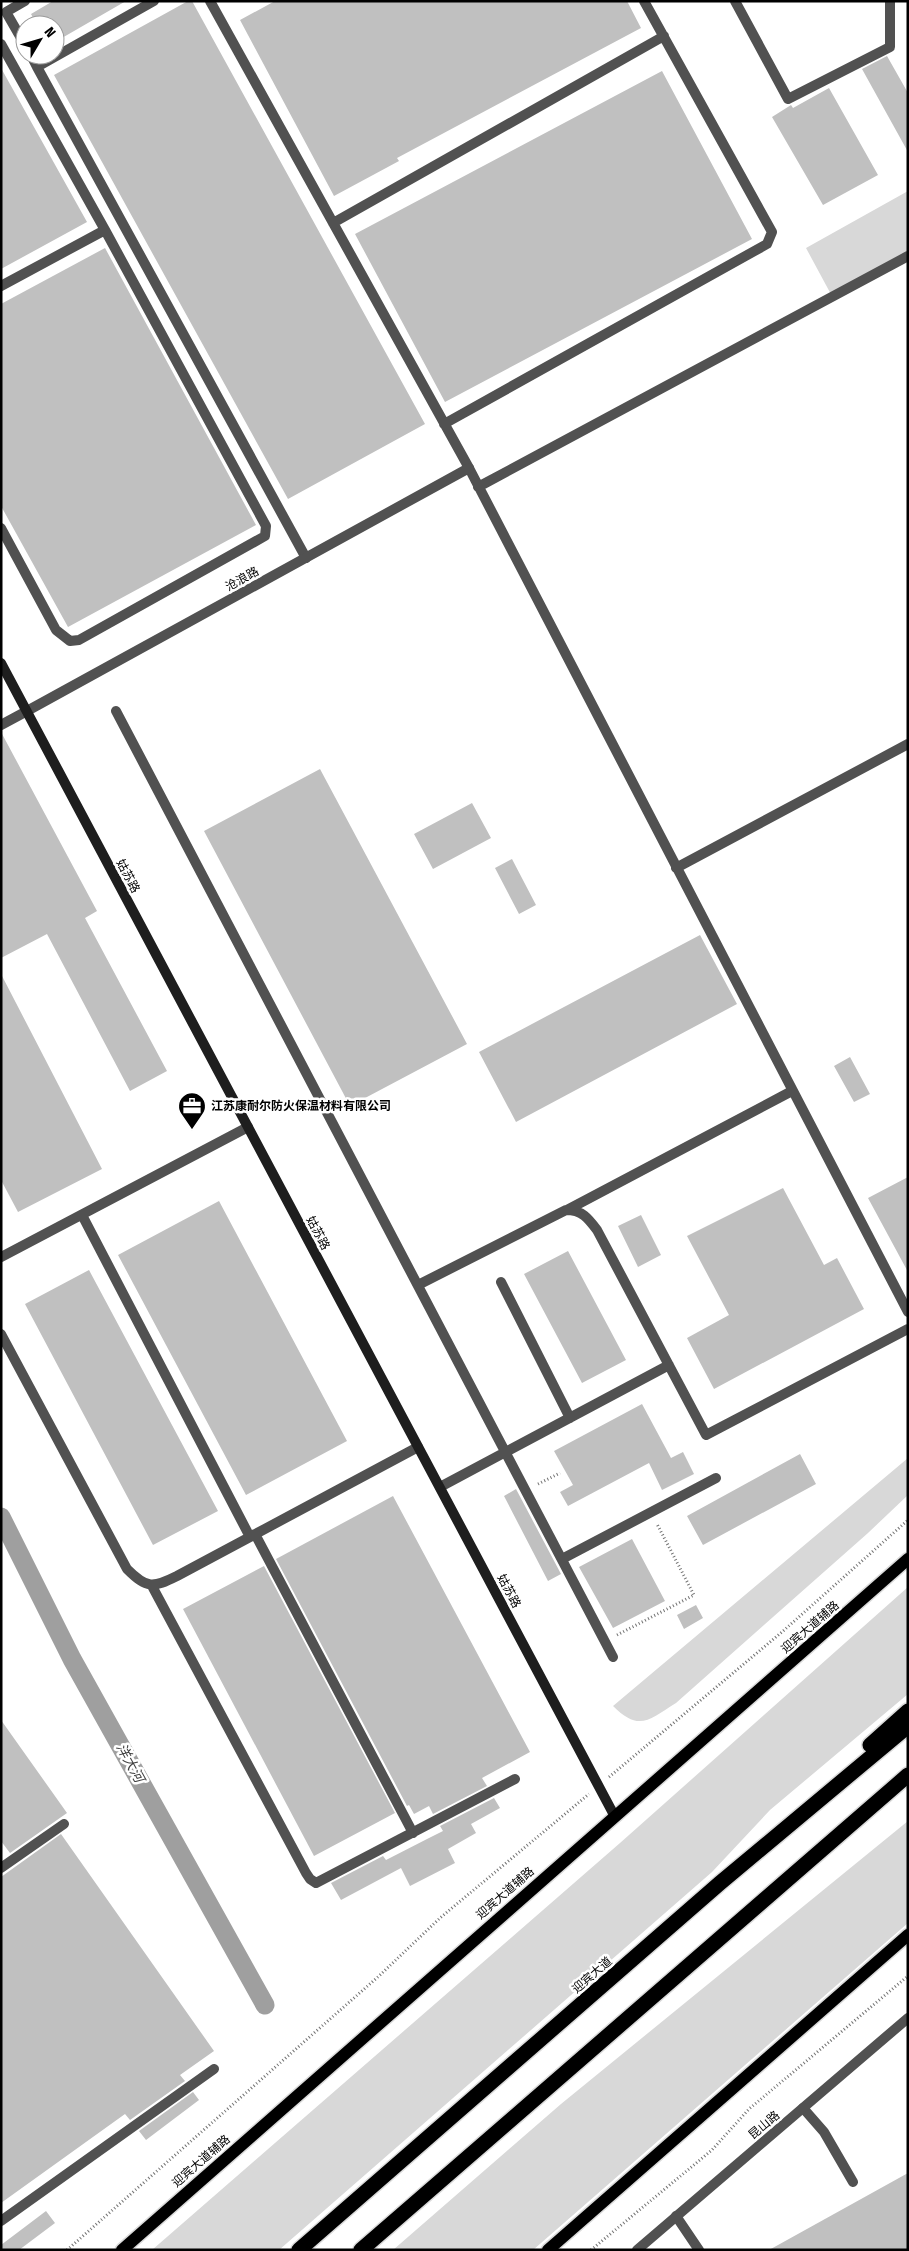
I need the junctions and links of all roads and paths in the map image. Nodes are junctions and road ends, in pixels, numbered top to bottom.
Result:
1 (25, 1) edge
2 (154, 1) edge
3 (644, 1) edge
4 (735, 1) edge
5 (890, 1) edge
6 (211, 2) edge
7 (15, 28) edge
8 (664, 36) junction
9 (1, 44) edge
10 (37, 66) joint
11 (333, 223) junction
12 (105, 230) junction
13 (908, 256) edge
14 (1, 286) edge
15 (444, 424) junction
16 (468, 468) junction
17 (478, 487) junction
18 (1, 528) edge
19 (306, 558) junction
20 (1, 663) edge
21 (116, 711) dead end
22 (27, 712) junction
23 (1, 725) edge
24 (908, 744) edge
25 (676, 868) junction
26 (792, 1091) junction
27 (248, 1127) junction
28 (566, 1210) junction
29 (82, 1215) junction
30 (1, 1257) edge
31 (501, 1282) dead end
32 (418, 1286) junction
33 (908, 1312) edge
34 (908, 1329) edge
35 (1, 1334) edge
36 (669, 1365) junction
37 (570, 1418) junction
38 (418, 1447) junction
39 (506, 1452) junction
40 (560, 1472) dead end
41 (716, 1478) dead end
42 (440, 1487) junction
43 (526, 1490) junction
44 (651, 1512) junction
45 (908, 1520) edge
46 (252, 1536) junction
47 (562, 1559) junction
48 (908, 1559) edge
49 (152, 1586) junction
50 (605, 1641) junction
51 (613, 1657) dead end
52 (908, 1711) edge
53 (908, 1726) edge
54 (908, 1775) edge
55 (515, 1779) dead end
56 (598, 1786) junction
57 (614, 1815) junction
58 (64, 1824) dead end
59 (413, 1833) junction
60 (1, 1868) edge
61 (720, 1883) junction
62 (908, 1935) edge
63 (908, 1976) edge
64 (908, 2018) edge
65 (214, 2069) dead end
66 (803, 2108) junction
67 (853, 2182) dead end
68 (676, 2216) junction
69 (1, 2221) edge
70 (67, 2250) edge
71 (122, 2250) edge
72 (299, 2250) edge
73 (361, 2250) edge
74 (548, 2250) edge
75 (591, 2250) edge
76 (637, 2250) edge
77 (699, 2250) edge

1 - 7 street
2 - 10 street
3 - 8 street
4 - 5 street
6 - 11 street
8 - 11 street
8 - 15 street
9 - 12 street
10 - 19 street
11 - 15 street
12 - 14 street
12 - 18 street
13 - 17 street
15 - 16 street
16 - 17 street
16 - 19 street, 沧浪路
17 - 25 street
19 - 22 street, 沧浪路
20 - 22 street, 姑苏路
21 - 32 street
22 - 23 street, 沧浪路
22 - 27 street, 姑苏路
24 - 25 street
25 - 26 street
26 - 28 street
26 - 33 street
27 - 29 street
27 - 38 street, 姑苏路
28 - 32 street
28 - 36 street
29 - 30 street
29 - 46 street
31 - 37 street
32 - 39 street
34 - 36 street
35 - 49 street
36 - 37 street
37 - 39 street
38 - 42 street, 姑苏路
38 - 46 street
39 - 42 street
39 - 43 street
40 - 43 path
41 - 44 street
42 - 56 street, 姑苏路
43 - 47 street
44 - 47 street
44 - 50 path
45 - 56 path
46 - 49 street
46 - 59 street
47 - 50 street
48 - 57 main road, 迎宾大道辅路
49 - 59 street
50 - 51 street
52 - 61 highway
53 - 61 highway, 迎宾大道
54 - 73 highway
55 - 59 street
56 - 57 street, 姑苏路
56 - 70 path
57 - 71 main road, 迎宾大道辅路
58 - 60 street
61 - 72 highway, 迎宾大道
62 - 74 main road
63 - 75 path
64 - 66 street, 昆山路
65 - 69 street
66 - 67 street
66 - 68 street, 昆山路
68 - 76 street, 昆山路
68 - 77 street

